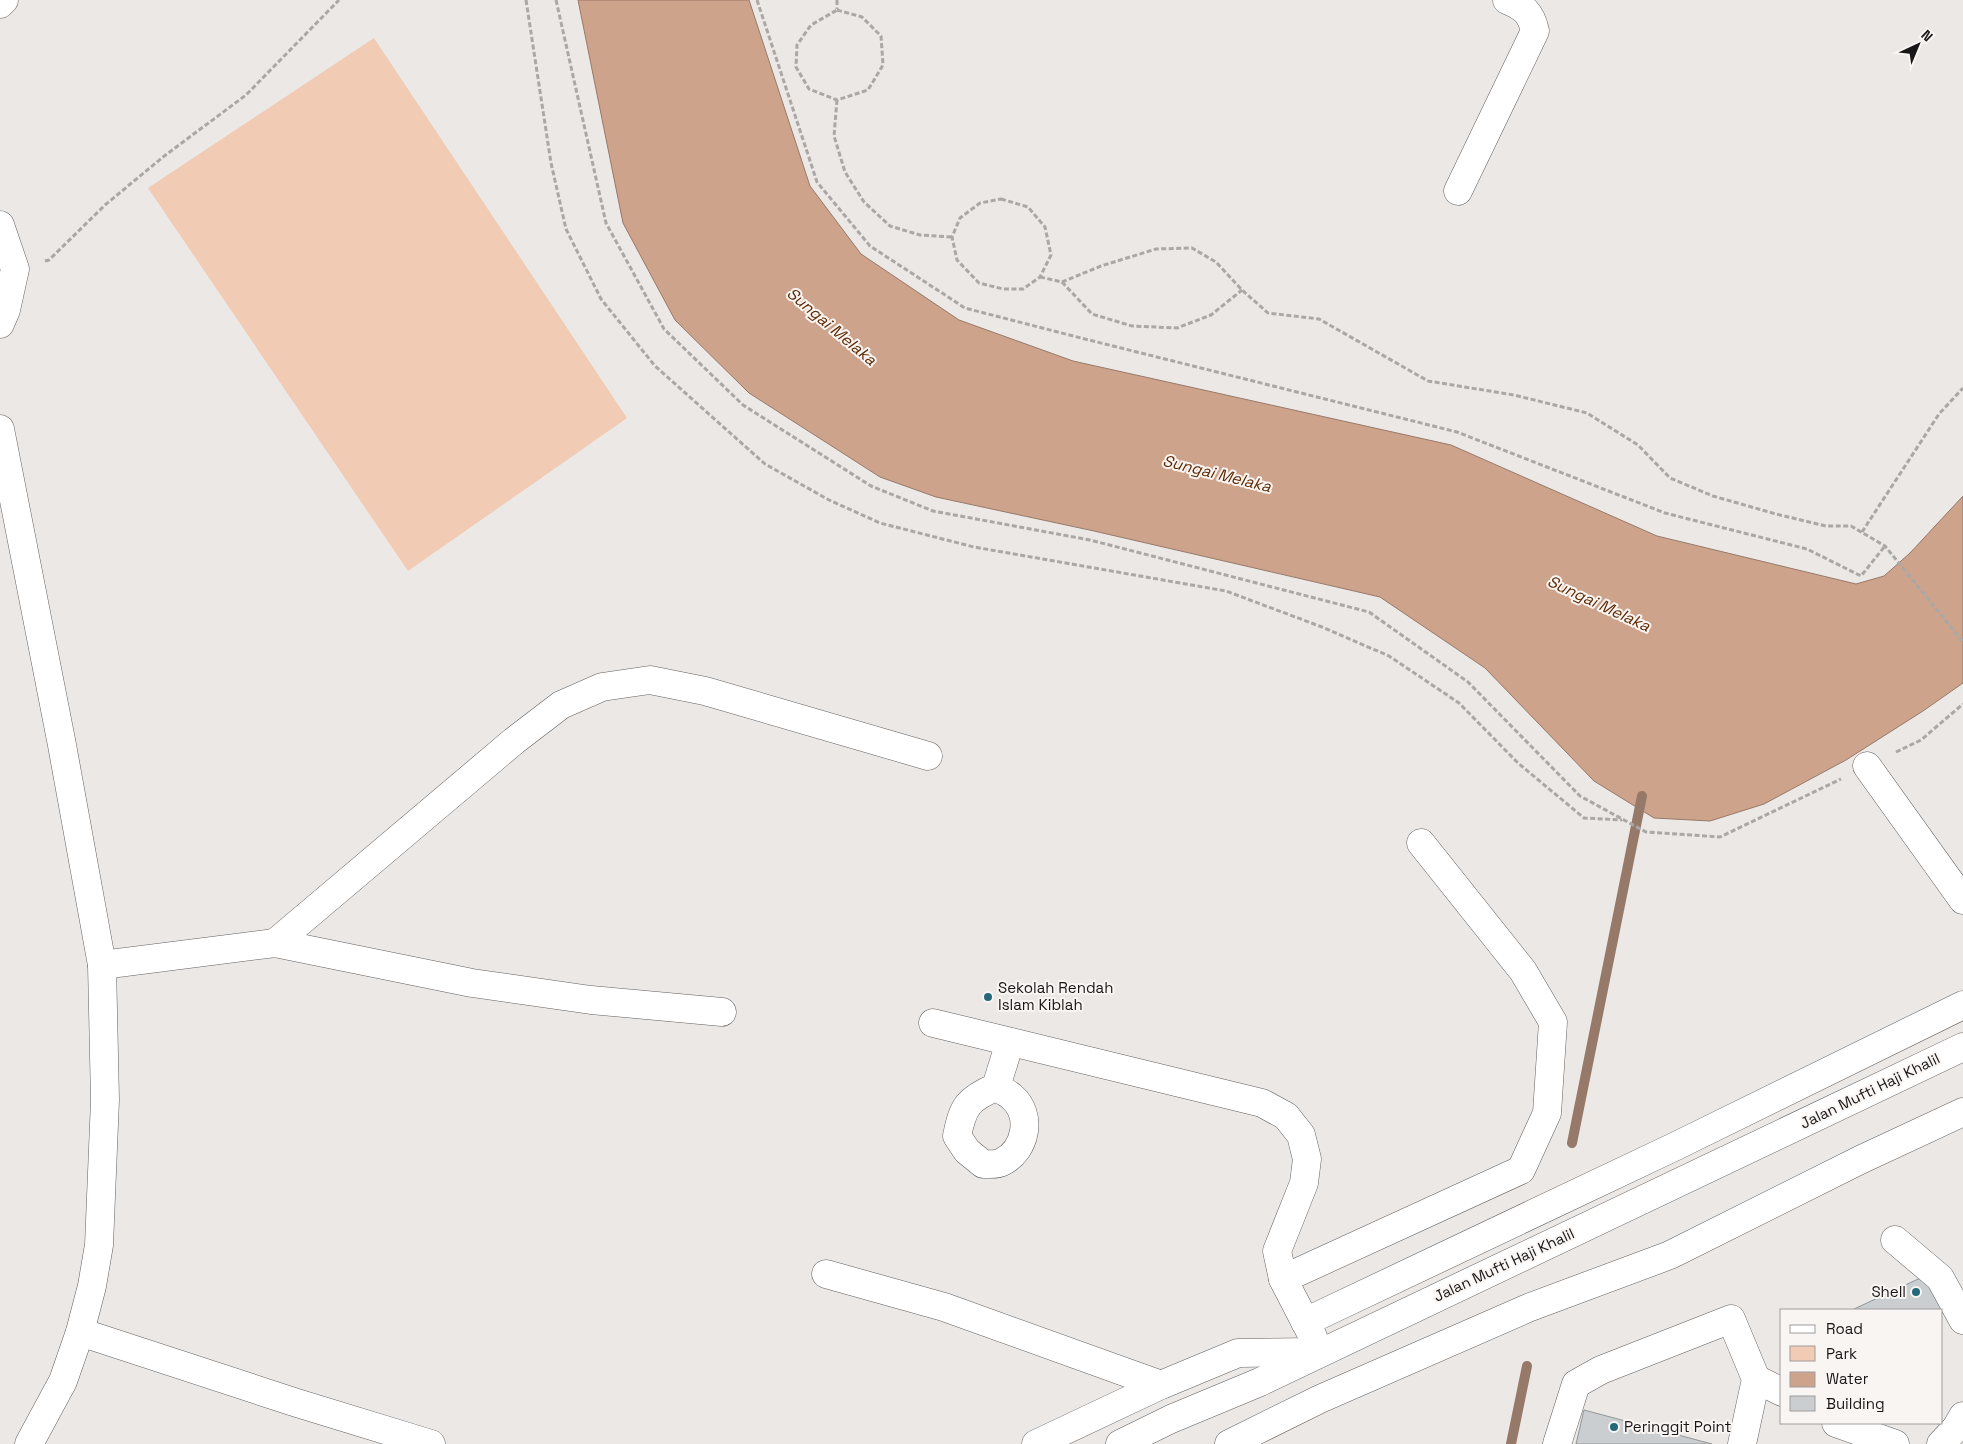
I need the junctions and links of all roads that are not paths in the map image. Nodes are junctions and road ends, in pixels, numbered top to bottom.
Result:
1 (4, 0) edge
2 (1506, 0) edge
3 (0, 4) edge
4 (1458, 191) dead end
5 (0, 225) edge
6 (0, 324) edge
7 (0, 429) edge
8 (928, 756) dead end
9 (1867, 766) road end
10 (1421, 843) dead end
11 (1963, 900) edge
12 (275, 943) junction
13 (102, 965) junction
14 (1963, 1005) edge
15 (722, 1012) dead end
16 (933, 1023) dead end
17 (1010, 1042) junction
18 (1963, 1047) edge
19 (996, 1087) dead end
20 (1963, 1112) edge
21 (1895, 1240) dead end
22 (826, 1274) dead end
23 (1283, 1279) junction
24 (1963, 1320) edge
25 (1305, 1322) junction
26 (80, 1332) junction
27 (1321, 1352) junction
28 (1756, 1379) junction
29 (1161, 1385) junction
30 (1780, 1391) edge
31 (1963, 1416) edge
32 (1839, 1424) edge
33 (29, 1444) edge
34 (432, 1444) edge
35 (1036, 1444) edge
36 (1120, 1444) edge
37 (1229, 1444) edge
38 (1557, 1444) edge
39 (1742, 1444) edge
40 (1895, 1444) edge
41 (1941, 1444) edge

1 - 3 street
2 - 4 street
5 - 6 street
7 - 13 street
8 - 12 street
9 - 11 street
10 - 23 street
12 - 13 street
12 - 15 street
13 - 26 street
14 - 25 street
16 - 17 street
17 - 19 street
17 - 23 street
18 - 27 street, Jalan Mufti Haji Khalil
20 - 37 street
21 - 24 street
22 - 29 street
23 - 25 street
25 - 27 street
26 - 33 street
26 - 34 street
27 - 29 street, Jalan Mufti Haji Khalil
27 - 36 street
28 - 30 street
28 - 38 street
28 - 39 street
29 - 35 street, Jalan Mufti Haji Khalil
31 - 41 street
32 - 40 street

